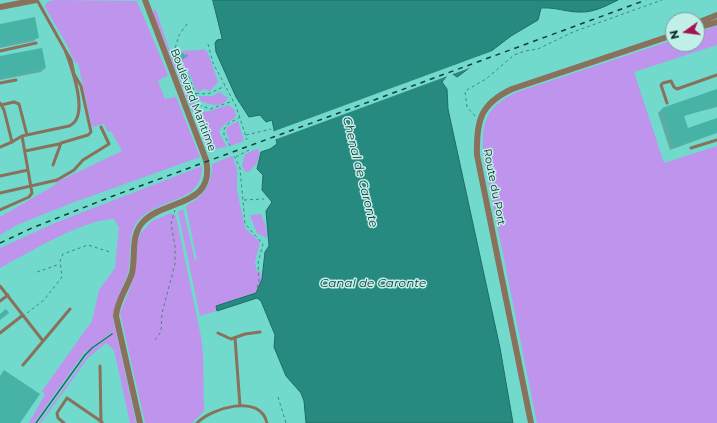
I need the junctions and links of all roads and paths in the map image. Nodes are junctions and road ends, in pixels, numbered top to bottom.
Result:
1 (37, 0) edge
2 (141, 0) edge
3 (145, 0) edge
4 (662, 0) edge
5 (0, 7) edge
6 (146, 7) junction
7 (717, 15) edge
8 (705, 20) edge
9 (717, 22) edge
10 (187, 24) dead end
11 (705, 26) edge
12 (665, 37) edge
13 (36, 43) dead end
14 (208, 44) dead end
15 (0, 51) edge
16 (178, 64) junction
17 (74, 74) junction
18 (717, 75) edge
19 (16, 80) dead end
20 (0, 83) edge
21 (225, 85) junction
22 (195, 94) junction
23 (84, 100) junction
24 (78, 101) junction
25 (233, 101) junction
26 (667, 103) dead end
27 (1, 104) edge
28 (5, 113) junction
29 (0, 114) edge
30 (240, 118) junction
31 (480, 119) junction
32 (101, 127) dead end
33 (271, 129) dead end
34 (27, 135) junction
35 (246, 135) junction
36 (22, 136) junction
37 (247, 140) dead end
38 (717, 140) edge
39 (12, 142) junction
40 (59, 144) junction
41 (0, 146) edge
42 (230, 146) dead end
43 (691, 148) dead end
44 (249, 150) dead end
45 (25, 151) junction
46 (53, 165) dead end
47 (28, 170) junction
48 (0, 176) edge
49 (31, 186) junction
50 (0, 193) edge
51 (264, 199) dead end
52 (243, 200) junction
53 (174, 206) junction
54 (0, 210) edge
55 (110, 252) dead end
56 (60, 264) junction
57 (38, 272) dead end
58 (0, 286) edge
59 (257, 288) dead end
60 (8, 295) junction
61 (0, 301) edge
62 (70, 309) dead end
63 (23, 315) junction
64 (260, 332) dead end
65 (0, 333) edge
66 (218, 333) dead end
67 (235, 338) junction
68 (43, 340) junction
69 (155, 340) dead end
70 (23, 365) dead end
71 (100, 366) dead end
72 (278, 397) dead end
73 (240, 406) junction
74 (64, 423) edge
75 (102, 423) edge
76 (140, 423) edge
77 (197, 423) edge
78 (267, 423) edge
79 (286, 423) edge
80 (531, 423) edge

1 - 5 street
1 - 17 lane
2 - 6 street, Boulevard Maritime
3 - 6 street, Boulevard Maritime
4 - 31 path
6 - 53 street, Boulevard Maritime
7 - 8 street
9 - 11 street
10 - 16 path
12 - 31 street, Route du Port
13 - 15 lane
14 - 21 path
16 - 22 path
16 - 22 path
17 - 23 lane
17 - 24 lane
18 - 26 lane
19 - 20 lane
21 - 22 path
21 - 25 path
22 - 25 path
23 - 24 lane
23 - 40 lane
24 - 34 lane
25 - 30 path
27 - 28 lane
27 - 34 lane
28 - 29 lane
28 - 39 lane
30 - 35 path
30 - 42 path
31 - 80 street, Route du Port
32 - 49 lane
33 - 35 path
34 - 36 lane
35 - 37 path
36 - 39 lane
36 - 45 lane
38 - 43 lane
39 - 41 lane
40 - 45 lane
40 - 46 lane
44 - 52 path
45 - 47 lane
47 - 48 lane
47 - 49 lane
49 - 50 lane
49 - 54 lane
51 - 52 path
52 - 59 path
53 - 69 path
53 - 76 street, Boulevard Maritime
55 - 56 path
56 - 57 path
56 - 63 path
58 - 60 lane
60 - 61 lane
60 - 63 lane
62 - 68 lane
63 - 65 lane
63 - 68 lane
64 - 67 lane
66 - 67 lane
67 - 73 lane
68 - 70 lane
71 - 75 lane
72 - 79 path
73 - 77 lane
73 - 78 lane
74 - 75 lane

